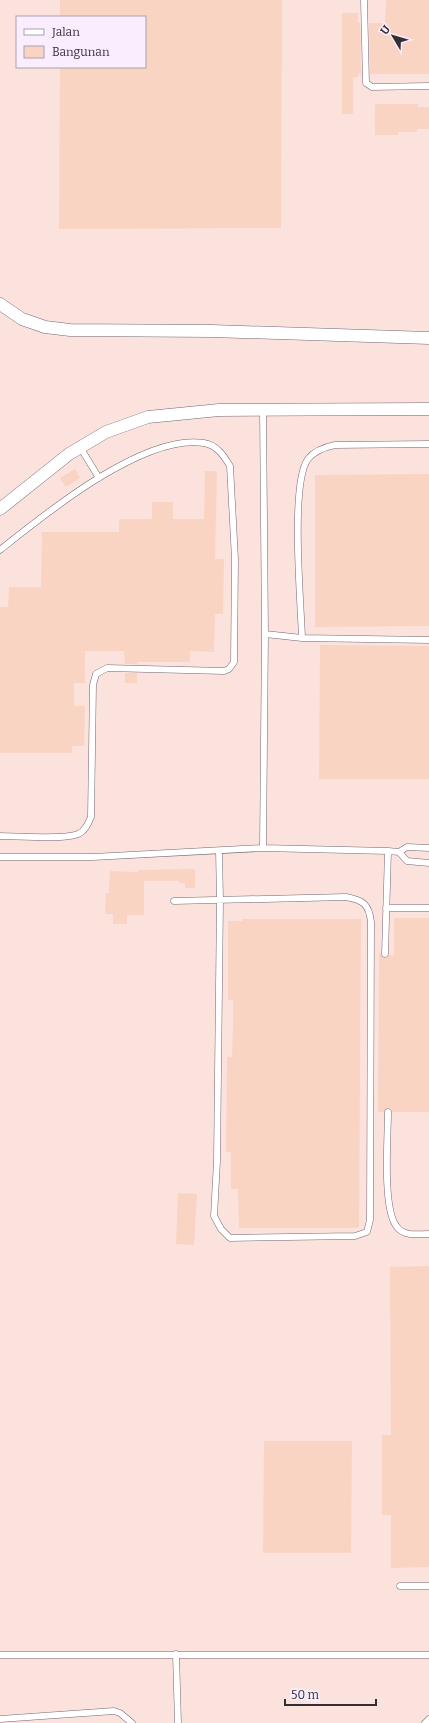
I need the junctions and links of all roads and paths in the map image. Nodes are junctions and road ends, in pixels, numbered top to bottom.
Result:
1 (364, 0) edge
2 (429, 86) edge
3 (0, 304) edge
4 (429, 338) edge
5 (429, 409) edge
6 (263, 410) junction
7 (429, 444) edge
8 (80, 447) junction
9 (99, 478) junction
10 (0, 509) edge
11 (0, 550) edge
12 (265, 634) junction
13 (302, 638) junction
14 (429, 640) edge
15 (0, 836) edge
16 (264, 848) junction
17 (429, 848) edge
18 (219, 851) junction
19 (388, 851) junction
20 (399, 852) junction
21 (0, 857) edge
22 (429, 863) edge
23 (220, 900) junction
24 (174, 901) dead end
25 (386, 908) junction
26 (429, 908) edge
27 (385, 954) dead end
28 (388, 1112) dead end
29 (429, 1234) edge
30 (400, 1586) dead end
31 (429, 1586) edge
32 (176, 1654) junction
33 (0, 1655) edge
34 (429, 1655) edge
35 (0, 1719) edge
36 (429, 1719) edge
37 (132, 1723) edge
38 (178, 1723) edge
39 (425, 1723) edge

1 - 2 lane
3 - 4 street
5 - 6 street
6 - 8 street
6 - 12 lane
7 - 13 lane
8 - 9 lane
8 - 10 street
9 - 11 lane
9 - 15 lane
12 - 13 lane
12 - 16 lane
13 - 14 lane
16 - 18 lane
16 - 19 lane
17 - 20 lane
18 - 21 lane
18 - 23 lane
19 - 20 lane
19 - 25 lane
20 - 22 lane
23 - 23 lane
23 - 24 lane
25 - 26 lane
25 - 27 lane
28 - 29 lane
30 - 31 lane
32 - 33 lane
32 - 34 lane
32 - 38 lane
35 - 37 lane
36 - 39 lane

